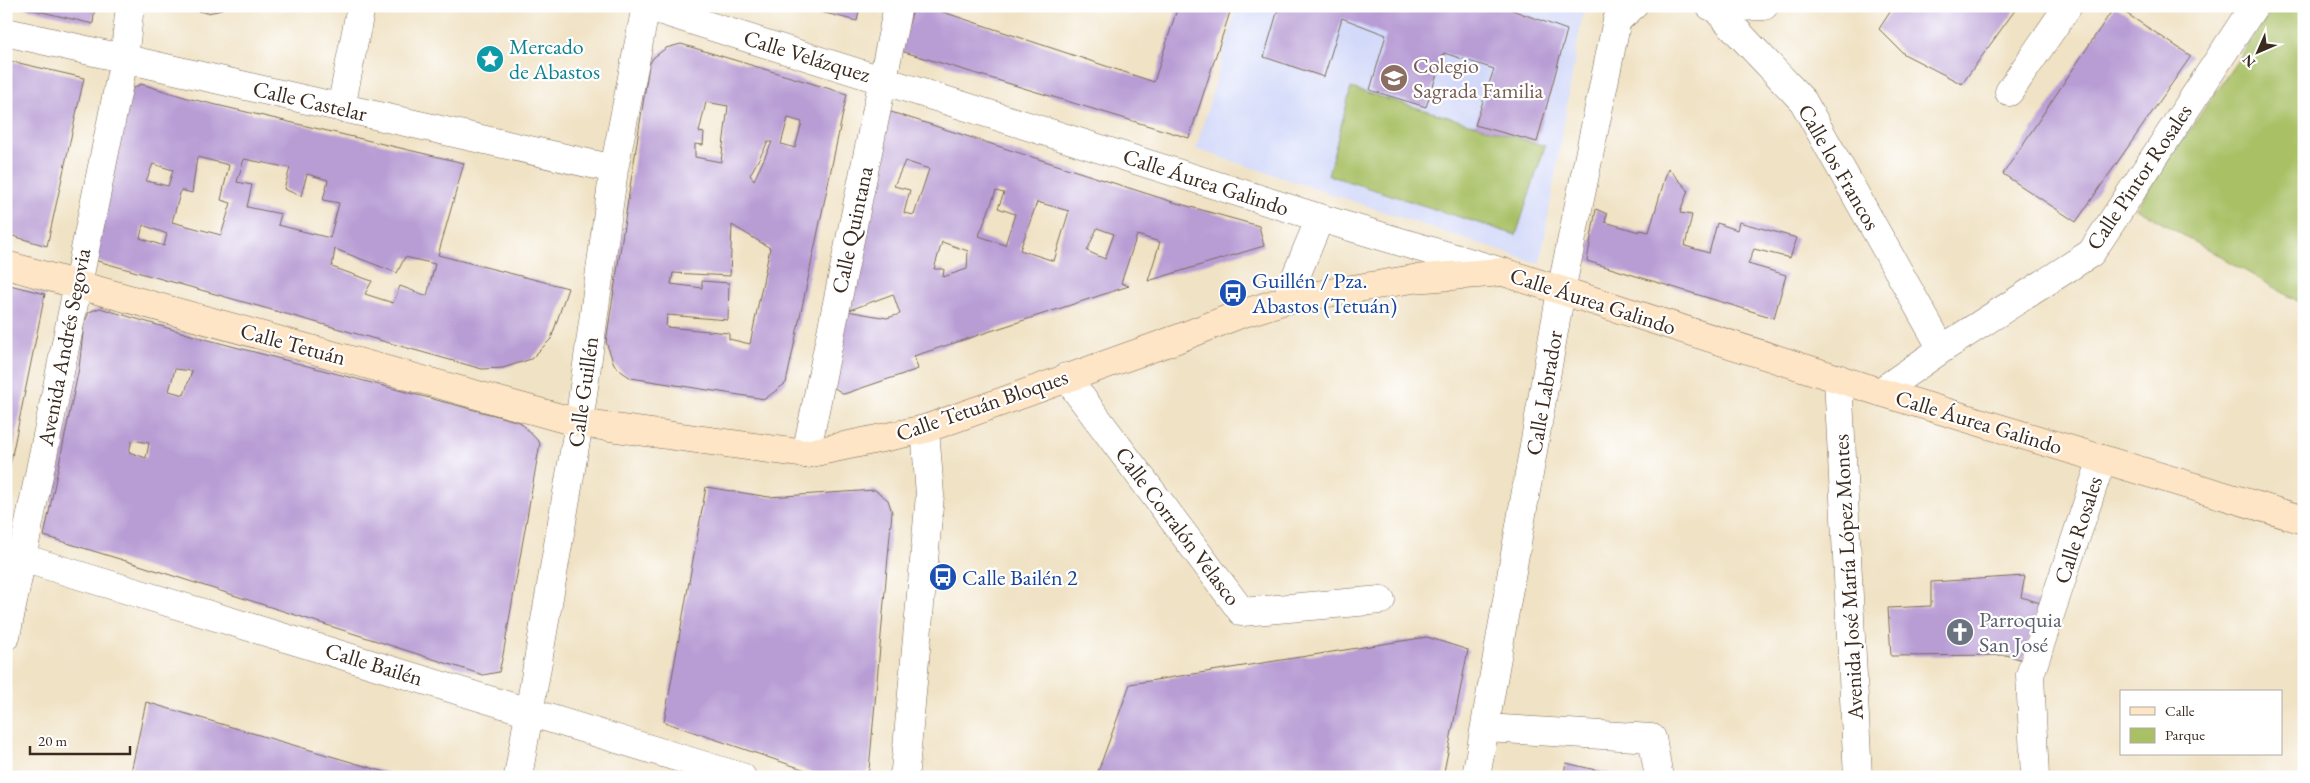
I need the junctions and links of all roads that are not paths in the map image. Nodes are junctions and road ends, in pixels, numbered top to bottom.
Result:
1 (130, 6) edge
2 (361, 6) edge
3 (646, 6) edge
4 (898, 6) edge
5 (1633, 6) edge
6 (1764, 6) edge
7 (2068, 6) edge
8 (2254, 6) edge
9 (1713, 7) edge
10 (6, 32) edge
11 (124, 59) junction
12 (883, 79) junction
13 (2009, 92) dead end
14 (341, 108) junction
15 (614, 169) junction
16 (1320, 218) junction
17 (6, 265) edge
18 (1503, 272) junction
19 (77, 284) junction
20 (1562, 291) junction
21 (1286, 300) junction
22 (1942, 349) junction
23 (1066, 377) junction
24 (1838, 378) junction
25 (1880, 392) junction
26 (579, 423) junction
27 (925, 429) junction
28 (806, 454) junction
29 (2102, 459) junction
30 (2304, 520) edge
31 (14, 555) edge
32 (1381, 600) dead end
33 (6, 636) edge
34 (531, 711) junction
35 (1485, 728) junction
36 (518, 777) edge
37 (742, 777) edge
38 (903, 777) edge
39 (1476, 777) edge
40 (1659, 777) edge
41 (1858, 777) edge
42 (2035, 777) edge

1 - 11 street, Avenida Andrés Segovia
2 - 14 street
3 - 12 street, Calle Velázquez
3 - 15 street, Calle Guillén
4 - 12 street, Calle Quintana
5 - 20 street, Calle Labrador
6 - 9 street
7 - 13 street
8 - 22 street, Calle Pintor Rosales
9 - 22 street, Calle los Francos
10 - 11 street, Calle Castelar
11 - 14 street, Calle Castelar
11 - 19 street, Avenida Andrés Segovia
12 - 16 street, Calle Áurea Galindo
12 - 28 street, Calle Quintana
14 - 15 street, Calle Castelar
15 - 26 street, Calle Guillén
16 - 18 street, Calle Áurea Galindo
16 - 21 street
17 - 19 street, Calle Tetuán
18 - 20 street, Calle Áurea Galindo
18 - 21 street, Calle Tetuán Bloques
19 - 26 street, Calle Tetuán
19 - 31 street, Avenida Andrés Segovia
20 - 24 street, Calle Áurea Galindo
20 - 35 street, Calle Labrador
21 - 23 street, Calle Tetuán Bloques
22 - 25 street, Calle Pintor Rosales
23 - 27 street, Calle Tetuán Bloques
23 - 32 street, Calle Corralón Velasco
24 - 25 street, Calle Áurea Galindo
24 - 41 street, Avenida José María López Montes
25 - 29 street, Calle Áurea Galindo
26 - 28 street, Calle Tetuán Bloques
26 - 34 street, Calle Guillén
27 - 28 street, Calle Tetuán Bloques
27 - 38 street
29 - 30 street, Calle Áurea Galindo
29 - 42 street, Calle Rosales
31 - 33 street, Avenida Andrés Segovia
31 - 34 street, Calle Bailén
34 - 36 street, Calle Guillén
34 - 37 street, Calle Bailén
35 - 39 street, Calle Labrador
35 - 40 street

